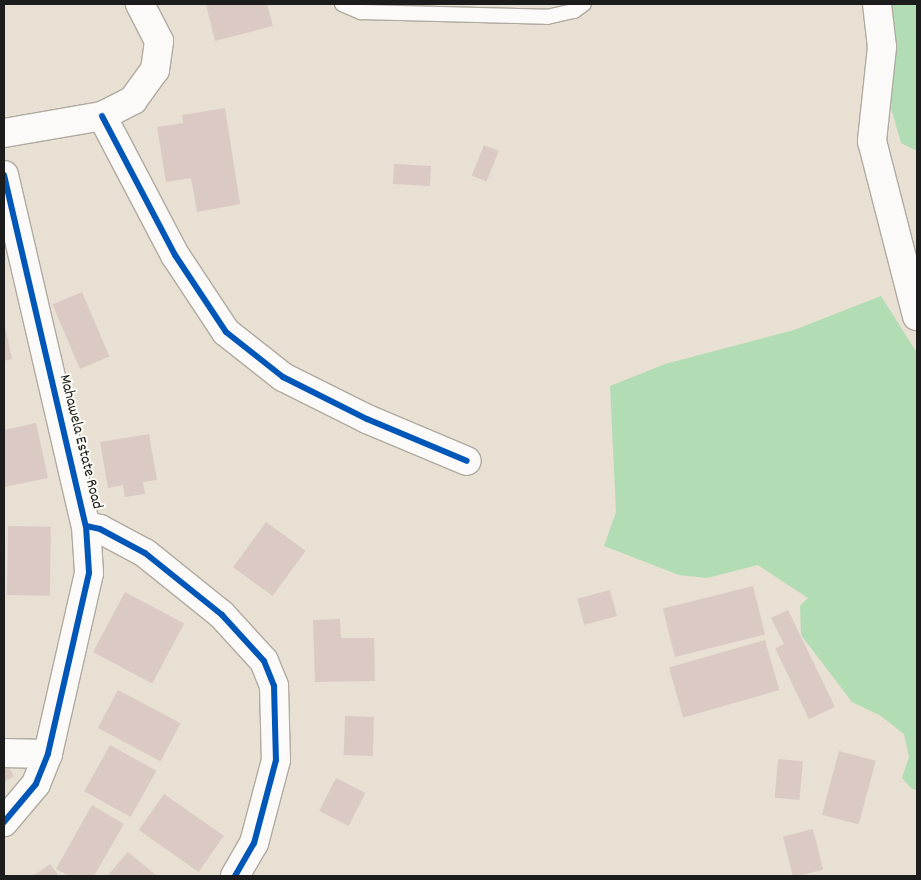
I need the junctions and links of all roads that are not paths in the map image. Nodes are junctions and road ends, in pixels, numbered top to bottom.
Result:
1 (140, 4) edge
2 (342, 4) edge
3 (584, 4) edge
4 (877, 4) edge
5 (102, 116) junction
6 (4, 133) edge
7 (4, 175) edge
8 (917, 316) edge
9 (467, 461) dead end
10 (86, 526) junction
11 (4, 753) edge
12 (48, 754) junction
13 (4, 822) edge
14 (235, 876) edge

1 - 5 street
2 - 3 lane
4 - 8 street
5 - 6 street
5 - 9 street
7 - 10 street, Mahawela Estate Road
10 - 12 street, Mahawela Estate Road
10 - 14 street
11 - 12 street
12 - 13 street, Mahawela Estate Road

